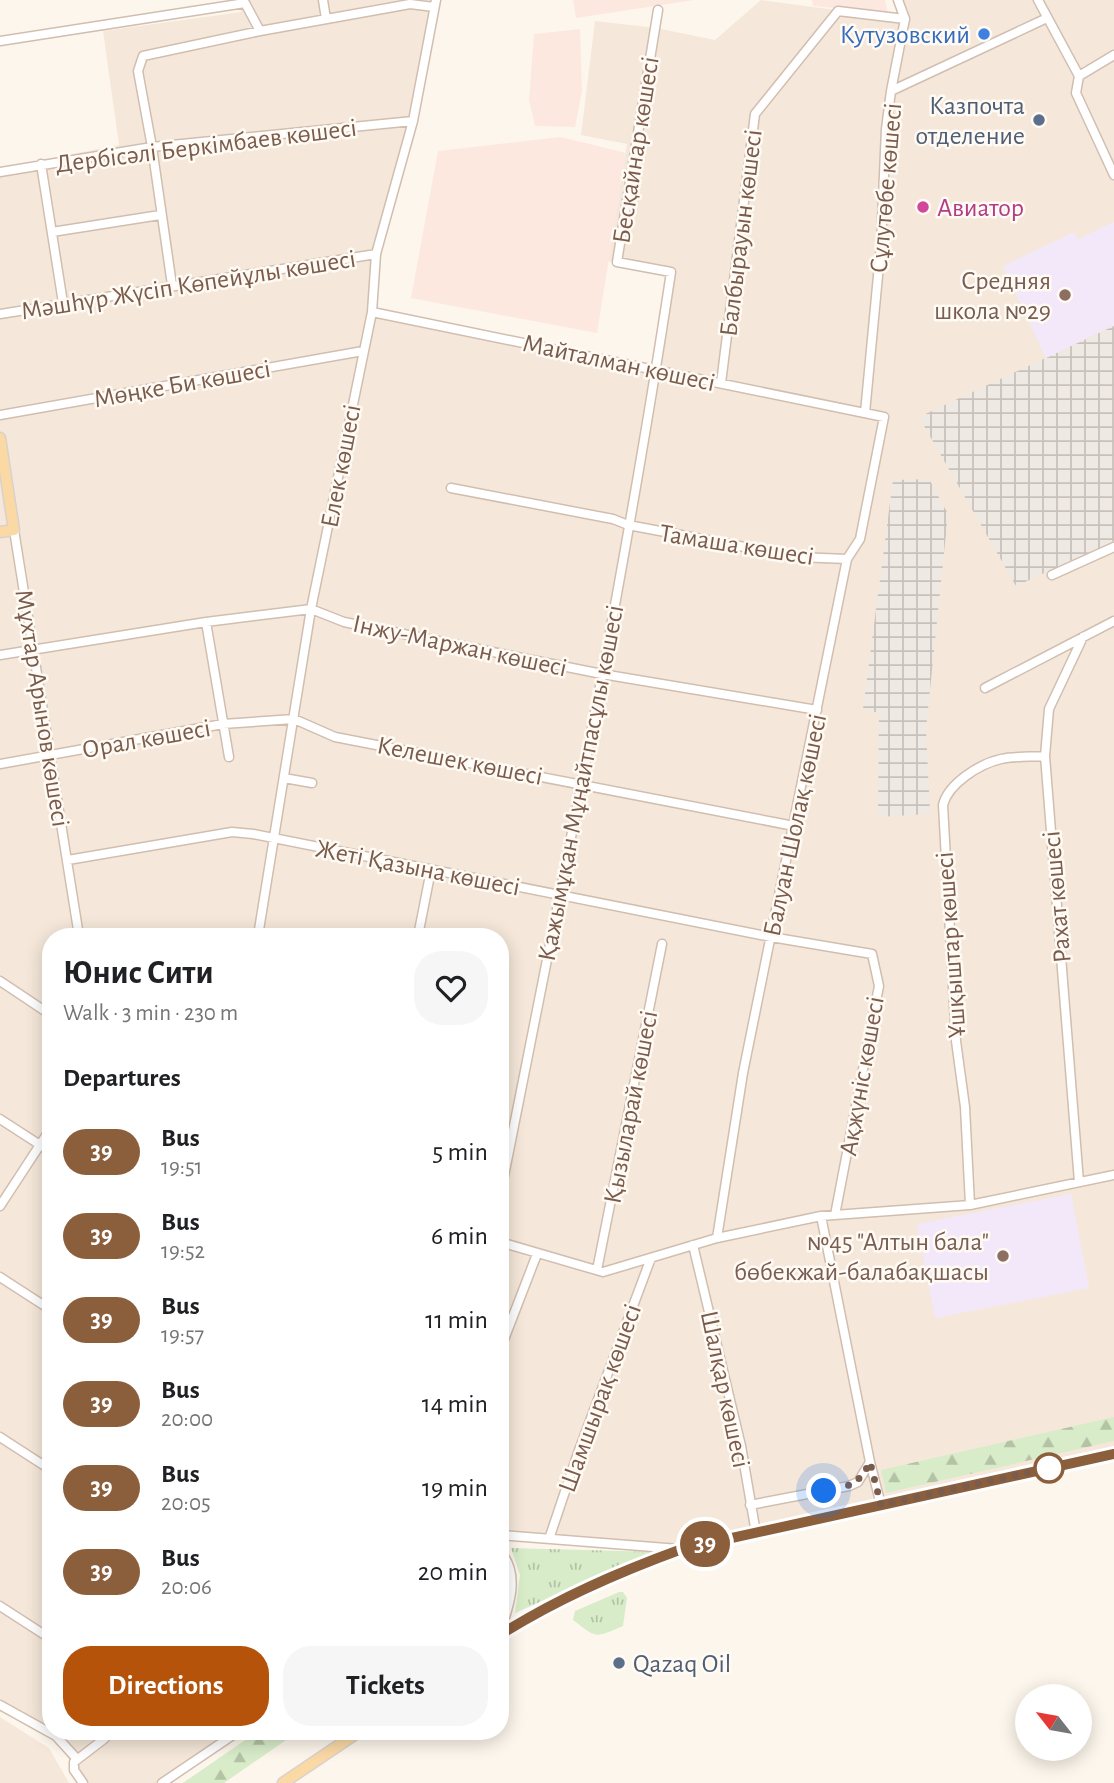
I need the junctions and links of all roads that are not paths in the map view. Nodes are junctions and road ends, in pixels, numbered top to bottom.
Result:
1 (323, 0) edge
2 (898, 0) edge
3 (1038, 0) edge
4 (435, 4) edge
5 (658, 10) dead end
6 (1047, 18) junction
7 (326, 19) junction
8 (905, 19) junction
9 (260, 31) junction
10 (0, 41) edge
11 (1114, 55) edge
12 (1079, 76) junction
13 (891, 92) junction
14 (413, 121) junction
15 (152, 147) junction
16 (41, 164) junction
17 (0, 172) edge
18 (1114, 175) edge
19 (160, 215) junction
20 (52, 232) junction
21 (376, 254) junction
22 (172, 285) junction
23 (63, 303) junction
24 (372, 312) junction
25 (0, 314) edge
26 (363, 351) junction
27 (656, 370) junction
28 (721, 383) junction
29 (865, 413) junction
30 (0, 415) edge
31 (884, 417) joint
32 (0, 438) edge
33 (451, 488) dead end
34 (628, 525) junction
35 (14, 530) junction
36 (0, 532) edge
37 (1114, 547) edge
38 (847, 559) junction
39 (1052, 575) dead end
40 (311, 609) junction
41 (1114, 621) edge
42 (206, 622) junction
43 (1083, 637) junction
44 (32, 650) junction
45 (0, 655) edge
46 (602, 674) junction
47 (985, 688) dead end
48 (817, 710) junction
49 (294, 719) junction
50 (223, 724) junction
51 (50, 755) junction
52 (1045, 756) junction
53 (229, 757) dead end
54 (0, 764) edge
55 (284, 778) junction
56 (312, 783) dead end
57 (582, 784) junction
58 (794, 826) junction
59 (272, 839) junction
60 (68, 860) junction
61 (430, 870) junction
62 (560, 894) junction
63 (78, 928) edge
64 (259, 928) edge
65 (419, 928) edge
66 (771, 937) junction
67 (662, 944) dead end
68 (0, 981) edge
69 (42, 1009) edge
70 (0, 1119) edge
71 (42, 1141) edge
72 (39, 1145) junction
73 (42, 1147) edge
74 (509, 1151) edge
75 (1114, 1175) edge
76 (1079, 1182) junction
77 (970, 1205) junction
78 (0, 1206) edge
79 (835, 1215) junction
80 (821, 1216) junction
81 (717, 1238) junction
82 (509, 1245) edge
83 (693, 1245) junction
84 (537, 1254) junction
85 (651, 1258) junction
86 (597, 1270) junction
87 (0, 1277) edge
88 (42, 1304) edge
89 (509, 1327) edge
90 (0, 1437) edge
91 (1114, 1454) edge
92 (870, 1462) junction
93 (42, 1464) edge
94 (750, 1505) junction
95 (881, 1505) junction
96 (756, 1533) junction
97 (509, 1536) edge
98 (549, 1539) junction
99 (682, 1549) junction
100 (509, 1566) edge
101 (509, 1605) edge
102 (0, 1606) edge
103 (509, 1628) edge
104 (42, 1633) edge
105 (0, 1705) edge
106 (42, 1729) edge
107 (60, 1740) edge
108 (103, 1740) edge
109 (226, 1740) edge
110 (347, 1740) edge
111 (77, 1759) junction
112 (83, 1783) edge
113 (162, 1783) edge
114 (283, 1783) edge

1 - 7 street
2 - 8 street
3 - 6 street
4 - 7 street
4 - 14 street, Елек көшесі
5 - 27 street, Бесқайнар көшесі
6 - 12 street
6 - 13 street, Сұлутөбе көшесі
7 - 9 street
8 - 13 street
8 - 28 street, Балбырауын көшесі
9 - 10 street
9 - 15 street
11 - 12 street
12 - 18 street
13 - 29 street, Сұлутөбе көшесі
14 - 15 street, Дербісәлі Беркімбаев көшесі
14 - 21 street, Елек көшесі
15 - 16 street, Дербісәлі Беркімбаев көшесі
15 - 19 street
16 - 17 street, Дербісәлі Беркімбаев көшесі
16 - 20 street
19 - 20 street
19 - 22 street
20 - 23 street
21 - 22 street, Мәшһүр Жүсіп Көпейұлы көшесі
21 - 24 street, Елек көшесі
22 - 23 street, Мәшһүр Жүсіп Көпейұлы көшесі
23 - 25 street, Мәшһүр Жүсіп Көпейұлы көшесі
24 - 26 street, Елек көшесі
24 - 27 street, Майталман көшесі
26 - 30 street, Мөңке Би көшесі
26 - 40 street, Елек көшесі
27 - 28 street, Майталман көшесі
27 - 34 street, Қажымұқан Мұңайтпасұлы көшесі
28 - 29 street, Майталман көшесі
29 - 31 street, Майталман көшесі
31 - 38 street, Балуан Шолақ көшесі
32 - 35 main road, Мұхтар Арынов көшесі
33 - 34 street, Тамаша көшесі
34 - 38 street, Тамаша көшесі
34 - 46 street, Қажымұқан Мұңайтпасұлы көшесі
35 - 36 main road
35 - 44 street, Мұхтар Арынов көшесі
37 - 39 street
38 - 48 street, Балуан Шолақ көшесі
40 - 42 street
40 - 46 street, Інжу-Маржан көшесі
40 - 49 street, Елек көшесі
41 - 43 street
42 - 44 street
42 - 50 street
43 - 47 street
43 - 52 street, Рахат көшесі
44 - 45 street
44 - 51 street, Мұхтар Арынов көшесі
46 - 48 street, Інжу-Маржан көшесі
46 - 57 street, Қажымұқан Мұңайтпасұлы көшесі
48 - 58 street, Балуан Шолақ көшесі
49 - 50 street, Орал көшесі
49 - 55 street, Елек көшесі
49 - 57 street, Келешек көшесі
50 - 51 street, Орал көшесі
50 - 53 street
51 - 54 street, Орал көшесі
51 - 60 street, Мұхтар Арынов көшесі
52 - 76 street, Рахат көшесі
52 - 77 street, Ұшқыштар көшесі
55 - 56 street
55 - 59 street, Елек көшесі
57 - 58 street, Келешек көшесі
57 - 62 street, Қажымұқан Мұңайтпасұлы көшесі
58 - 66 street, Балуан Шолақ көшесі
59 - 60 street, Жеті Қазына көшесі
59 - 61 street, Жеті Қазына көшесі
59 - 64 street, Елек көшесі
60 - 63 street, Мұхтар Арынов көшесі
61 - 62 street, Жеті Қазына көшесі
61 - 65 street
62 - 66 street, Жеті Қазына көшесі
62 - 74 street, Қажымұқан Мұңайтпасұлы көшесі
66 - 79 street, Ақжүніс көшесі
66 - 81 street, Балуан Шолақ көшесі
67 - 86 street, Қызыларай көшесі
68 - 69 street
70 - 72 street
71 - 72 street
72 - 73 street
72 - 78 street
75 - 76 street
76 - 77 street
77 - 79 street
79 - 80 street
80 - 81 street
80 - 92 street
81 - 83 street
82 - 84 street
83 - 85 street
83 - 94 street, Шалқар көшесі
84 - 86 street
84 - 89 street
85 - 86 street
85 - 98 street, Шамшырақ көшесі
87 - 88 street
90 - 93 street
91 - 95 main road
92 - 94 street
92 - 95 street
94 - 96 street, Шалқар көшесі
95 - 96 main road
96 - 99 main road
97 - 98 street
98 - 99 street
99 - 103 main road
100 - 101 street
102 - 104 street
105 - 106 street
107 - 111 street
108 - 111 street
109 - 113 street
110 - 114 main road
111 - 112 street

